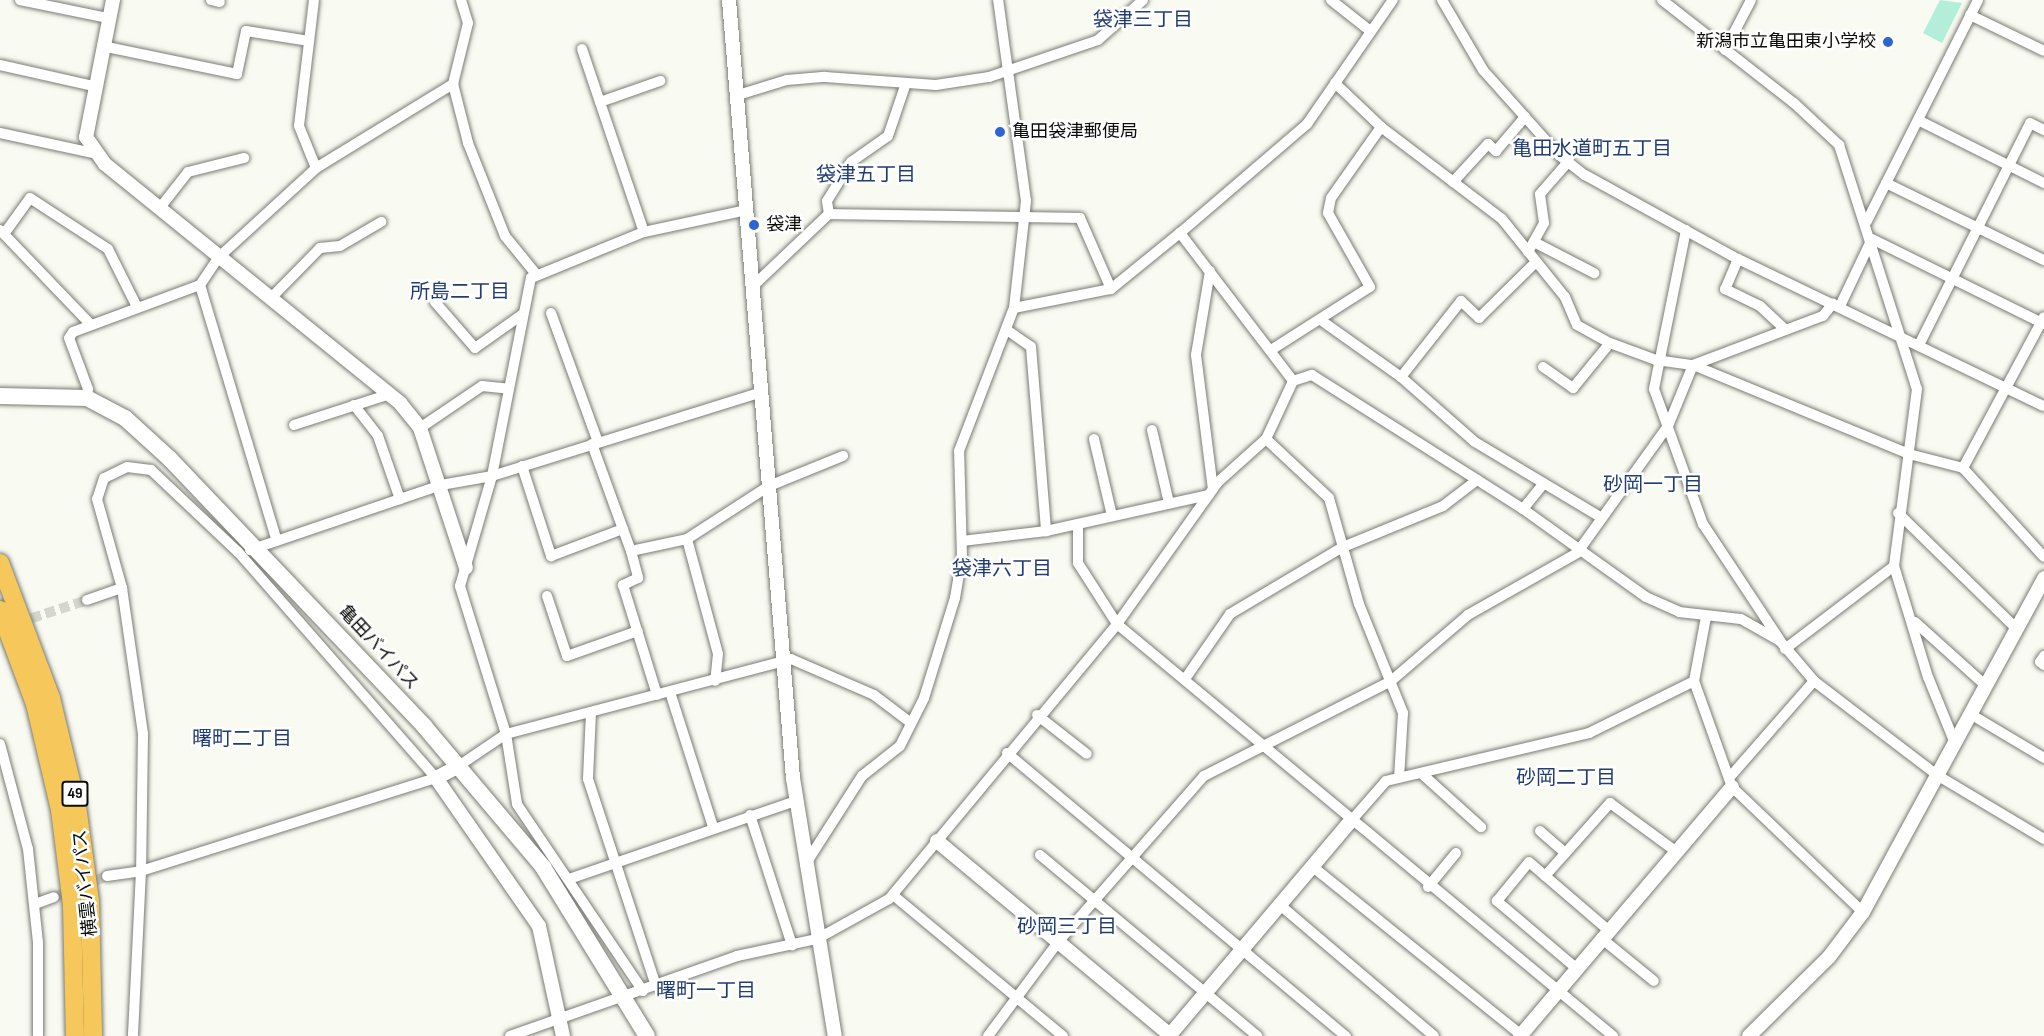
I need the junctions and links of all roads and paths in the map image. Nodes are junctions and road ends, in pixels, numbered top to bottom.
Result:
1 (20, 0) edge
2 (113, 0) edge
3 (314, 0) edge
4 (461, 0) edge
5 (729, 0) edge
6 (998, 0) edge
7 (1143, 0) edge
8 (1331, 0) edge
9 (1394, 0) edge
10 (1442, 0) edge
11 (1662, 0) edge
12 (1751, 0) edge
13 (1978, 0) edge
14 (1970, 15) junction
15 (108, 18) junction
16 (1369, 30) junction
17 (309, 41) junction
18 (102, 46) junction
19 (582, 49) dead end
20 (1725, 50) junction
21 (2044, 51) edge
22 (0, 64) edge
23 (1009, 72) junction
24 (660, 81) dead end
25 (906, 83) junction
26 (1335, 83) junction
27 (453, 84) junction
28 (93, 86) junction
29 (738, 95) junction
30 (600, 102) junction
31 (1525, 117) junction
32 (1918, 120) junction
33 (1381, 127) junction
34 (2044, 130) edge
35 (0, 133) edge
36 (97, 154) junction
37 (244, 158) dead end
38 (1568, 162) junction
39 (2009, 165) junction
40 (316, 168) junction
41 (1453, 182) junction
42 (1886, 183) junction
43 (2044, 183) edge
44 (159, 209) junction
45 (747, 210) junction
46 (829, 214) junction
47 (1024, 221) junction
48 (1867, 221) junction
49 (381, 222) dead end
50 (1977, 227) junction
51 (1686, 230) junction
52 (2, 232) edge
53 (644, 232) junction
54 (1180, 233) junction
55 (1872, 239) junction
56 (1531, 247) junction
57 (219, 258) junction
58 (1738, 259) junction
59 (2044, 260) edge
60 (1536, 262) junction
61 (1210, 271) junction
62 (1594, 273) dead end
63 (536, 274) junction
64 (1949, 277) junction
65 (200, 285) junction
66 (753, 286) junction
67 (1111, 289) junction
68 (272, 297) junction
69 (435, 302) dead end
70 (1836, 304) junction
71 (137, 307) junction
72 (1014, 308) junction
73 (551, 313) dead end
74 (523, 314) junction
75 (1322, 321) junction
76 (2043, 321) edge
77 (90, 324) junction
78 (1007, 330) junction
79 (1786, 330) junction
80 (1896, 333) junction
81 (1610, 343) junction
82 (1919, 345) junction
83 (1271, 350) junction
84 (1656, 360) junction
85 (1693, 365) junction
86 (1543, 367) dead end
87 (1401, 377) junction
88 (1293, 381) junction
89 (2007, 387) junction
90 (509, 389) junction
91 (761, 392) junction
92 (390, 394) junction
93 (0, 396) edge
94 (87, 398) junction
95 (354, 405) junction
96 (2044, 406) edge
97 (294, 425) dead end
98 (1668, 426) junction
99 (420, 428) junction
100 (1152, 430) dead end
101 (1094, 438) dead end
102 (1266, 439) junction
103 (595, 443) junction
104 (1910, 454) junction
105 (843, 456) dead end
106 (522, 466) junction
107 (1963, 468) junction
108 (492, 476) junction
109 (1477, 480) junction
110 (1544, 483) junction
111 (441, 485) junction
112 (769, 486) junction
113 (1211, 492) junction
114 (400, 499) junction
115 (1169, 503) junction
116 (1523, 509) junction
117 (1898, 513) junction
118 (1112, 516) junction
119 (1602, 518) junction
120 (1078, 524) junction
121 (623, 529) junction
122 (1046, 531) junction
123 (687, 539) junction
124 (277, 541) junction
125 (962, 542) junction
126 (1343, 547) junction
127 (259, 548) junction
128 (631, 551) junction
129 (238, 552) junction
130 (1577, 553) junction
131 (2044, 557) edge
132 (0, 563) edge
133 (1894, 566) junction
134 (466, 568) junction
135 (2044, 578) edge
136 (122, 588) junction
137 (547, 596) dead end
138 (87, 600) tunnel mouth
139 (0, 610) edge
140 (1706, 617) junction
141 (1914, 621) junction
142 (1117, 624) junction
143 (2015, 627) junction
144 (638, 631) junction
145 (1783, 645) junction
146 (2044, 656) edge
147 (783, 663) junction
148 (2044, 665) edge
149 (1185, 679) junction
150 (715, 681) junction
151 (1391, 681) junction
152 (1694, 681) junction
153 (1814, 681) junction
154 (1986, 686) junction
155 (670, 692) junction
156 (657, 695) junction
157 (591, 712) junction
158 (1037, 715) junction
159 (1972, 715) junction
160 (911, 723) junction
161 (506, 734) junction
162 (1955, 743) junction
163 (0, 744) edge
164 (1264, 748) junction
165 (1007, 753) junction
166 (1087, 754) dead end
167 (2044, 758) edge
168 (457, 767) junction
169 (1421, 773) junction
170 (1937, 775) junction
171 (436, 777) junction
172 (1399, 778) junction
173 (1730, 783) junction
174 (796, 801) junction
175 (750, 815) junction
176 (1351, 821) junction
177 (713, 827) junction
178 (1481, 827) dead end
179 (1540, 831) dead end
180 (2044, 840) edge
181 (937, 841) junction
182 (1674, 850) junction
183 (1456, 853) dead end
184 (1565, 853) junction
185 (1040, 855) dead end
186 (1131, 857) junction
187 (616, 862) junction
188 (806, 865) junction
189 (1313, 867) junction
190 (141, 871) junction
191 (107, 876) tunnel mouth
192 (1545, 876) junction
193 (569, 879) junction
194 (1428, 886) junction
195 (893, 895) junction
196 (54, 897) tunnel mouth
197 (35, 904) junction
198 (1096, 904) junction
199 (1280, 905) junction
200 (1863, 912) junction
201 (1605, 934) junction
202 (817, 939) junction
203 (1058, 942) junction
204 (792, 945) junction
205 (1242, 949) junction
206 (1576, 968) junction
207 (1653, 981) dead end
208 (656, 986) junction
209 (643, 990) junction
210 (1557, 991) junction
211 (1205, 994) junction
212 (1015, 996) junction
213 (626, 997) junction
214 (561, 1020) junction
215 (1526, 1034) edge
216 (38, 1036) edge
217 (75, 1036) edge
218 (93, 1036) edge
219 (134, 1036) edge
220 (510, 1036) edge
221 (563, 1036) edge
222 (647, 1036) edge
223 (835, 1036) edge
224 (988, 1036) edge
225 (1063, 1036) edge
226 (1170, 1036) edge
227 (1257, 1036) edge
228 (1346, 1036) edge
229 (1434, 1036) edge
230 (1613, 1036) edge
231 (1749, 1036) edge

1 - 15 street
2 - 15 street
3 - 17 street
4 - 27 street
5 - 29 street
6 - 23 street
7 - 23 street
8 - 16 street
9 - 16 street
10 - 31 street
11 - 20 street
12 - 20 street
13 - 14 street
14 - 21 street
14 - 32 street
15 - 18 street
16 - 26 street
17 - 18 street
17 - 40 street
18 - 28 street
19 - 30 street
20 - 48 street
22 - 28 street
23 - 25 street
23 - 47 street
24 - 30 street
25 - 29 street
25 - 46 street
26 - 33 street
26 - 54 street
27 - 40 street
27 - 63 street
28 - 36 street
29 - 45 street
30 - 53 street
31 - 38 street
31 - 41 street
32 - 39 street
32 - 42 street
33 - 41 street
33 - 75 street
34 - 39 street
35 - 36 street
36 - 44 street
37 - 44 street
38 - 51 street
38 - 56 street
39 - 43 street
39 - 50 street
40 - 57 street
41 - 56 street
42 - 48 street
42 - 50 street
44 - 57 street
45 - 53 street
45 - 66 street
46 - 47 street
46 - 66 street
47 - 67 street
47 - 72 street
48 - 55 street
49 - 68 street
50 - 59 street
50 - 64 street
51 - 58 street
51 - 84 street
52 - 71 street
52 - 77 street
53 - 63 street
54 - 61 street
54 - 67 street
55 - 64 street
55 - 70 street
55 - 80 street
56 - 60 street
56 - 62 street
57 - 65 street
57 - 68 street
58 - 70 street
58 - 79 street
60 - 81 street
60 - 87 street
61 - 83 street
61 - 113 street
63 - 74 street
64 - 76 street
64 - 82 street
65 - 71 street
65 - 124 street
66 - 91 street
67 - 72 street
68 - 92 street
69 - 74 street
70 - 79 street
70 - 80 street
71 - 77 street
72 - 78 street
73 - 103 street
74 - 90 street
75 - 83 street
75 - 87 street
76 - 89 street
77 - 94 street
78 - 122 street
78 - 125 street
79 - 85 street
80 - 82 street
80 - 104 street
81 - 84 street
81 - 86 street
82 - 89 street
83 - 88 street
84 - 85 street
84 - 98 street
85 - 98 street
85 - 104 street
87 - 110 street
88 - 102 street
88 - 109 street
89 - 96 street
89 - 107 street
90 - 99 street
90 - 108 street
91 - 103 street
91 - 112 street
92 - 95 street
92 - 99 street
93 - 94 main road, 亀田バイパス
94 - 127 main road, 亀田バイパス
95 - 97 street
95 - 114 street
98 - 119 street
98 - 145 street
99 - 111 street
100 - 115 street
101 - 118 street
102 - 113 street
102 - 126 street
103 - 106 street
103 - 121 street
104 - 107 street
104 - 117 street
105 - 112 street
106 - 108 street
106 - 121 street
107 - 131 street
108 - 111 street
108 - 134 street
109 - 116 street
109 - 126 street
110 - 116 street
110 - 119 street
111 - 114 street
111 - 134 street
112 - 123 street
112 - 147 street
113 - 115 street
113 - 142 street
114 - 124 street
115 - 118 street
116 - 130 street
117 - 133 street
117 - 143 street
118 - 120 street
119 - 130 street
120 - 122 street
120 - 142 street
121 - 128 street
122 - 125 street
123 - 128 street
123 - 150 street
124 - 127 street
125 - 160 street
126 - 149 street
126 - 151 street
127 - 129 street
127 - 168 main road, 亀田バイパス
128 - 144 street
129 - 136 street
129 - 171 street
130 - 140 street
130 - 151 street
132 - 218 highway, 横雲バイパス / 49
133 - 141 street
133 - 145 street
134 - 161 street
135 - 143 street
136 - 138 street
136 - 190 street
137 - 144 street
139 - 217 highway, 横雲バイパス / 49
140 - 145 street
140 - 152 street
141 - 154 street
141 - 162 street
142 - 149 street
142 - 158 street
143 - 154 street
144 - 156 street
145 - 153 street
146 - 148 street
147 - 150 street
147 - 160 street
147 - 174 street
149 - 164 street
150 - 155 street
151 - 164 street
151 - 172 street
152 - 169 street
152 - 173 street
153 - 170 street
153 - 173 street
154 - 159 street
155 - 156 street
155 - 177 street
156 - 157 street
157 - 161 street
157 - 187 street
158 - 165 street
158 - 166 street
159 - 162 street
159 - 167 street
160 - 188 street
161 - 168 street
161 - 193 street
162 - 170 street
163 - 197 street
164 - 176 street
164 - 186 street
165 - 181 street
165 - 186 street
168 - 171 street
168 - 213 main road, 亀田バイパス
169 - 172 street
169 - 178 street
170 - 180 street
170 - 200 street
171 - 190 street
171 - 214 street
172 - 176 street
173 - 182 street
173 - 200 street
174 - 175 street
174 - 188 street
175 - 177 street
175 - 204 street
176 - 189 street
176 - 194 street
177 - 187 street
179 - 184 street
181 - 195 street
181 - 203 street
182 - 184 street
182 - 201 street
183 - 194 street
184 - 192 street
185 - 198 street
186 - 198 street
186 - 205 street
187 - 193 street
187 - 208 street
188 - 202 street
189 - 199 street
189 - 215 street
190 - 191 street
190 - 219 street
192 - 201 street
192 - 206 street
193 - 209 street
194 - 210 street
195 - 202 street
195 - 212 street
196 - 197 street
197 - 216 street
198 - 203 street
198 - 211 street
199 - 205 street
199 - 229 street
200 - 231 street
201 - 206 street
201 - 207 street
202 - 204 street
202 - 223 street
203 - 212 street
203 - 226 street
204 - 208 street
205 - 211 street
205 - 228 street
206 - 210 street
208 - 209 street
209 - 213 street
210 - 215 street
210 - 230 street
211 - 226 street
211 - 227 street
212 - 224 street
212 - 225 street
213 - 214 street
213 - 222 main road, 亀田バイパス
214 - 220 street
214 - 221 street

